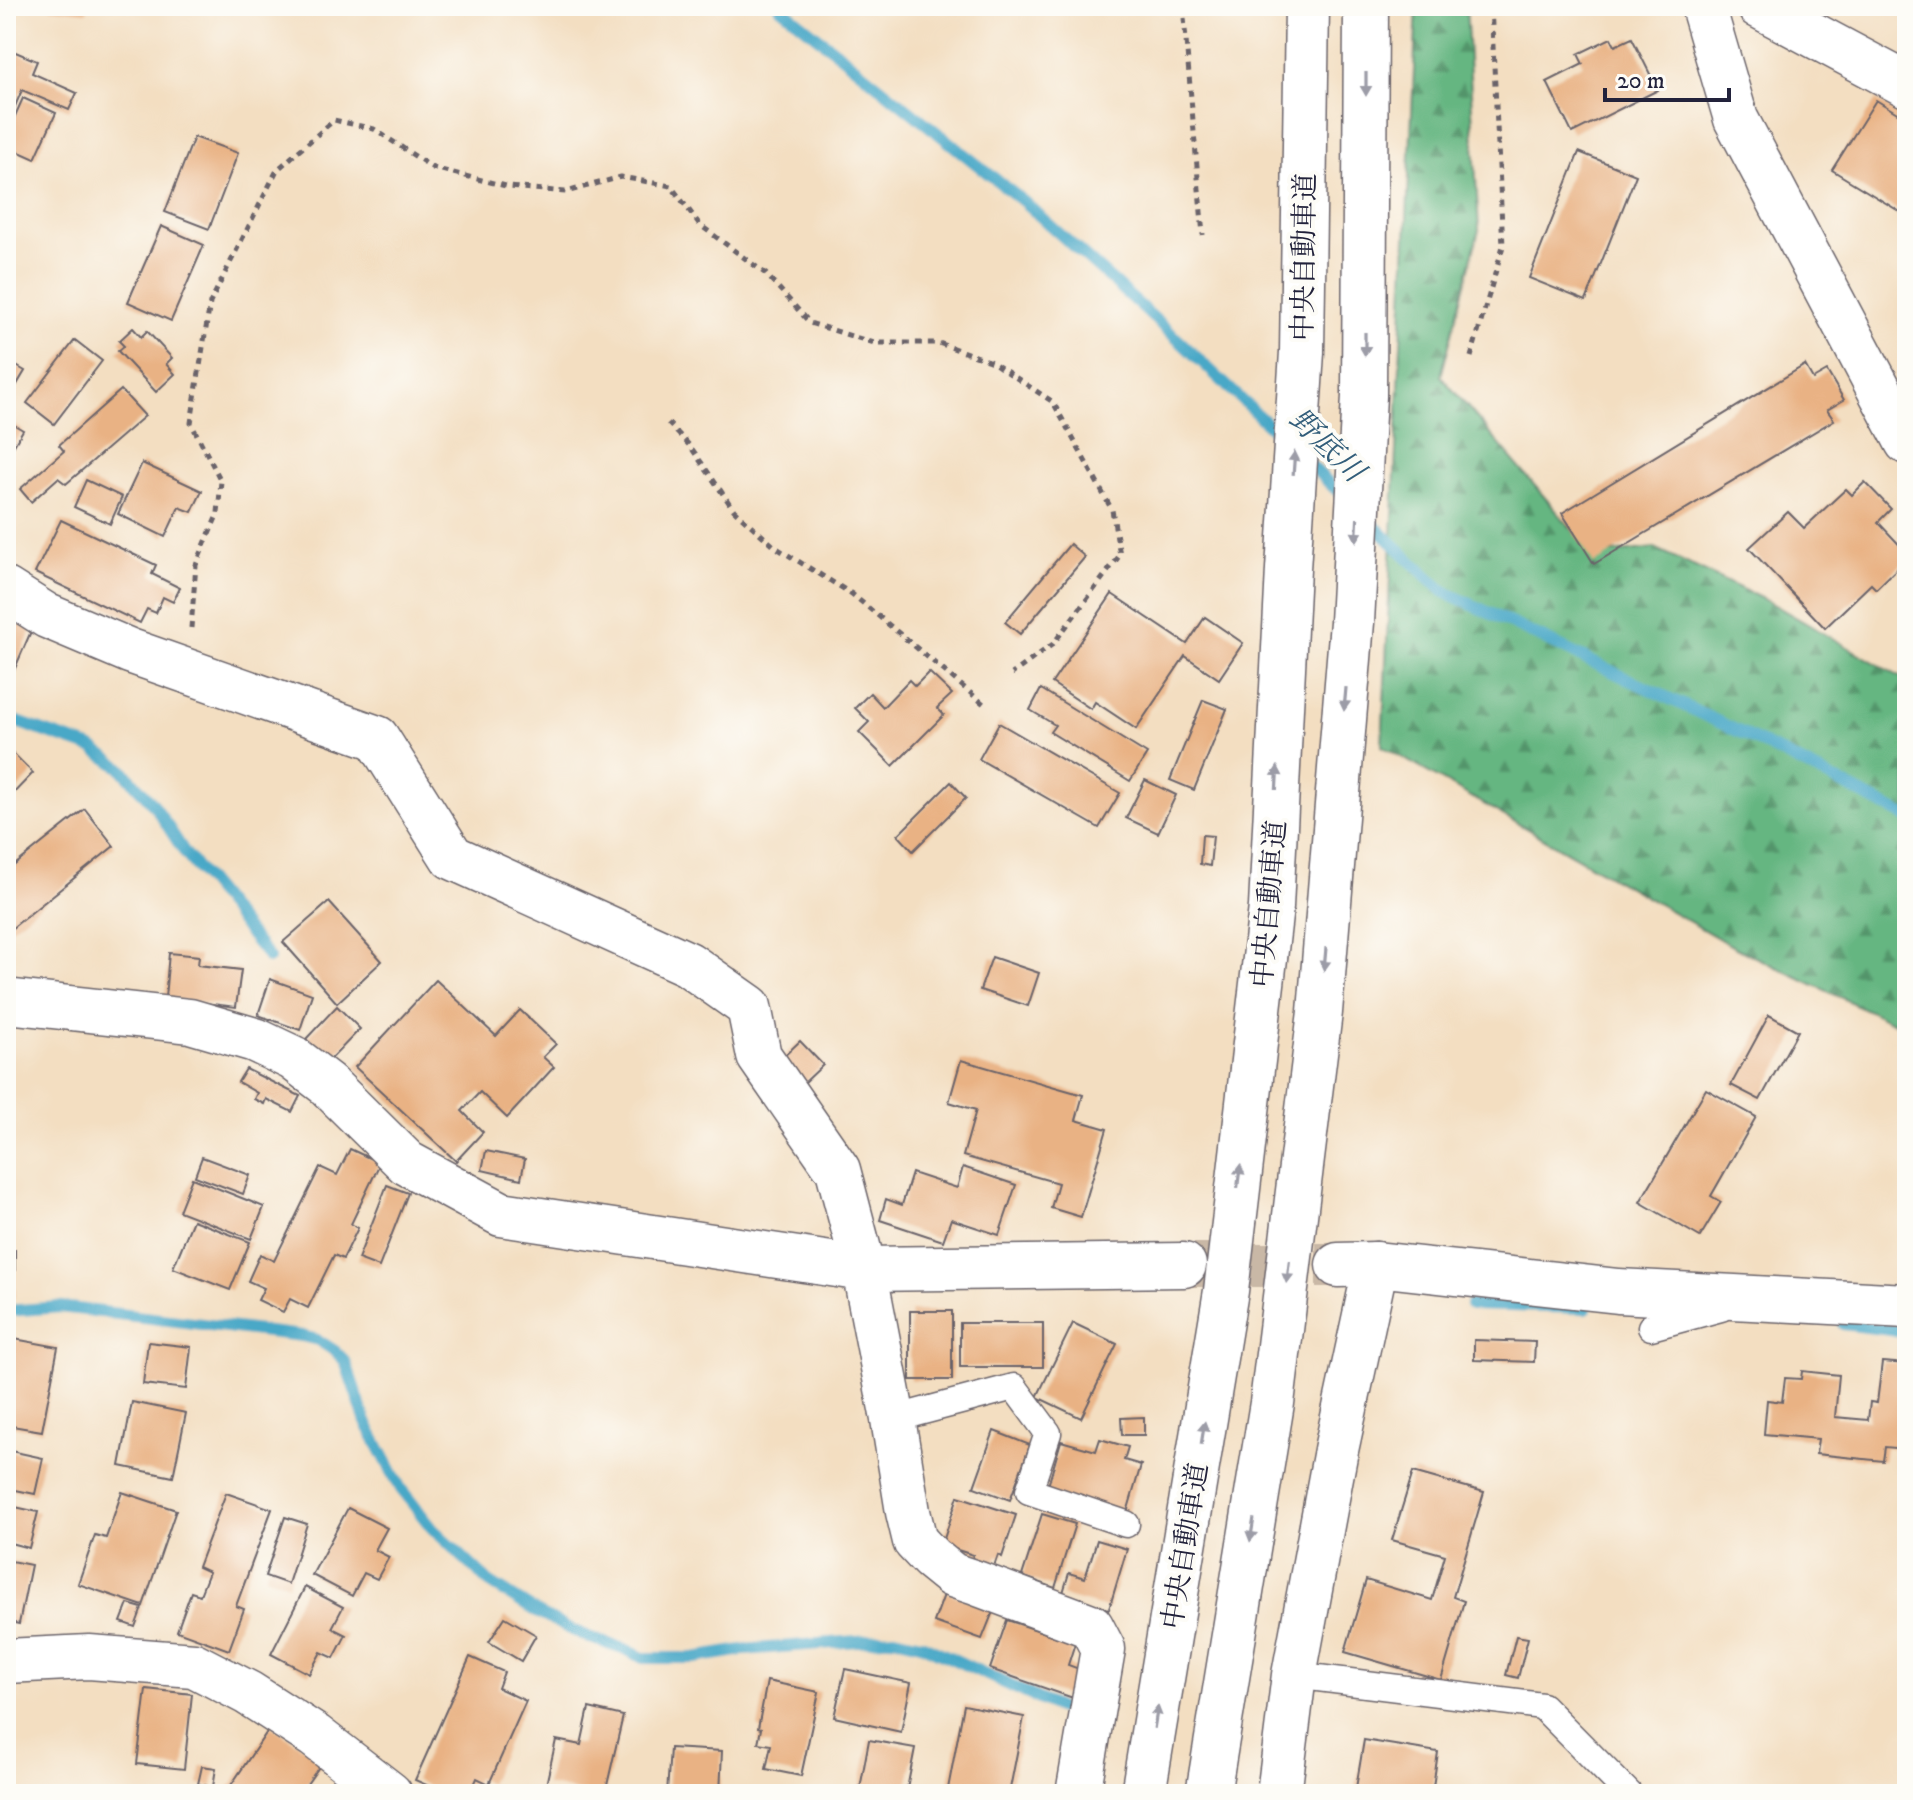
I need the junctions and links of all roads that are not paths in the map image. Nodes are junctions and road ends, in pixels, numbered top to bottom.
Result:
1 (1307, 6) edge
2 (1366, 6) edge
3 (1703, 6) edge
4 (1759, 6) edge
5 (1907, 85) edge
6 (1907, 442) edge
7 (6, 590) edge
8 (6, 1001) edge
9 (1184, 1265) tunnel mouth
10 (864, 1269) junction
11 (1760, 1298) junction
12 (1907, 1306) edge
13 (1651, 1327) dead end
14 (893, 1419) junction
15 (1126, 1524) dead end
16 (6, 1661) edge
17 (1294, 1675) junction
18 (390, 1794) edge
19 (1078, 1794) edge
20 (1143, 1794) edge
21 (1208, 1794) edge
22 (1279, 1794) edge
23 (1629, 1794) edge

20 -> 1 main road, 中央自動車道
2 -> 21 main road
3 - 6 main road
4 - 5 main road
7 - 10 main road
8 - 10 main road
9 - 10 main road
10 - 14 main road
11 - 12 main road
11 - 13 lane
11 - 17 main road
14 - 15 lane
14 - 19 main road
16 - 18 main road
17 - 22 main road
17 - 23 lane

